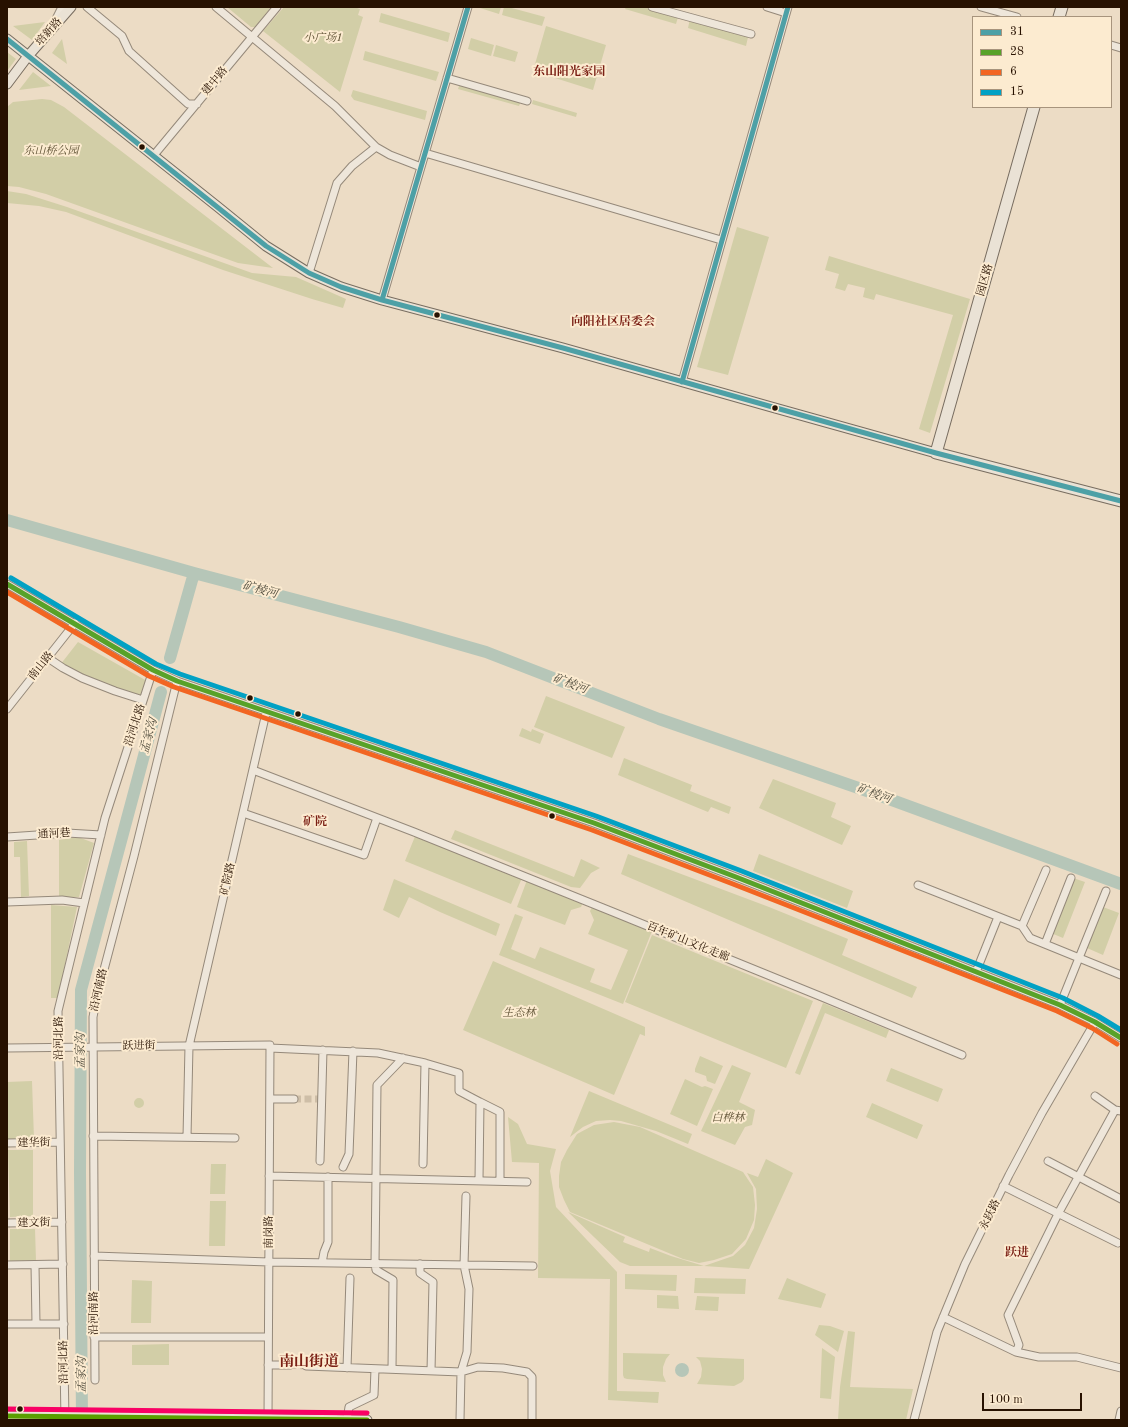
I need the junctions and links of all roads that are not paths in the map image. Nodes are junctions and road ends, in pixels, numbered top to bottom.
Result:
1 (62, 7) edge
2 (71, 7) edge
3 (87, 7) edge
4 (216, 7) edge
5 (277, 7) edge
6 (468, 7) edge
7 (652, 7) edge
8 (767, 7) edge
9 (981, 7) edge
10 (787, 10) edge
11 (1013, 16) edge
12 (50, 31) junction
13 (750, 34) dead end
14 (252, 37) junction
15 (7, 39) edge
16 (28, 56) junction
17 (447, 78) junction
18 (7, 84) edge
19 (527, 101) dead end
20 (197, 104) junction
21 (1034, 108) edge
22 (376, 147) junction
23 (425, 153) junction
24 (154, 156) junction
25 (421, 167) junction
26 (721, 240) junction
27 (309, 273) junction
28 (382, 300) junction
29 (682, 382) junction
30 (936, 452) junction
31 (1121, 501) edge
32 (7, 584) edge
33 (75, 623) junction
34 (48, 658) junction
35 (153, 670) junction
36 (177, 682) junction
37 (143, 700) junction
38 (7, 709) edge
39 (266, 713) junction
40 (253, 770) junction
41 (243, 813) junction
42 (377, 818) junction
43 (101, 835) junction
44 (7, 837) edge
45 (1046, 870) dead end
46 (1071, 878) dead end
47 (918, 885) dead end
48 (1106, 891) dead end
49 (7, 902) edge
50 (84, 903) junction
51 (998, 916) junction
52 (1022, 926) junction
53 (1044, 944) junction
54 (1079, 958) junction
55 (976, 972) junction
56 (1121, 975) edge
57 (1060, 1005) junction
58 (1095, 1022) junction
59 (1121, 1038) edge
60 (189, 1046) junction
61 (58, 1047) junction
62 (91, 1047) junction
63 (270, 1047) junction
64 (7, 1048) edge
65 (323, 1050) junction
66 (353, 1051) junction
67 (962, 1055) dead end
68 (403, 1058) junction
69 (425, 1063) junction
70 (1095, 1096) dead end
71 (270, 1099) junction
72 (294, 1099) tunnel mouth
73 (480, 1102) junction
74 (1118, 1110) edge
75 (93, 1136) junction
76 (187, 1137) junction
77 (235, 1138) dead end
78 (60, 1142) junction
79 (7, 1143) edge
80 (320, 1161) dead end
81 (1048, 1161) dead end
82 (423, 1164) dead end
83 (343, 1167) dead end
84 (269, 1176) junction
85 (328, 1177) junction
86 (1078, 1177) junction
87 (376, 1178) junction
88 (479, 1180) junction
89 (500, 1181) junction
90 (527, 1182) dead end
91 (1003, 1186) junction
92 (466, 1196) dead end
93 (1121, 1199) edge
94 (1058, 1214) junction
95 (62, 1222) junction
96 (7, 1223) edge
97 (1118, 1243) dead end
98 (94, 1256) junction
99 (269, 1262) junction
100 (322, 1263) junction
101 (63, 1264) junction
102 (375, 1264) junction
103 (420, 1264) junction
104 (7, 1265) edge
105 (35, 1265) junction
106 (464, 1265) junction
107 (533, 1266) dead end
108 (350, 1278) dead end
109 (943, 1317) junction
110 (7, 1324) edge
111 (36, 1324) junction
112 (64, 1324) junction
113 (94, 1336) junction
114 (268, 1337) junction
115 (1016, 1352) junction
116 (268, 1366) junction
117 (290, 1366) tunnel mouth
118 (306, 1366) tunnel mouth
119 (347, 1368) junction
120 (1121, 1368) edge
121 (375, 1369) junction
122 (392, 1369) junction
123 (431, 1371) junction
124 (461, 1372) junction
125 (94, 1380) dead end
126 (1121, 1411) edge
127 (7, 1416) edge
128 (62, 1418) edge
129 (268, 1420) edge
130 (347, 1420) edge
131 (367, 1420) edge
132 (460, 1420) edge
133 (532, 1420) edge
134 (914, 1420) edge
135 (1119, 1420) edge

1 - 12 street
2 - 12 main road, 培新路
3 - 20 street
4 - 14 street
5 - 14 street, 建中路
6 - 17 street
7 - 13 street
8 - 10 street
9 - 11 street
10 - 26 street
12 - 16 main road, 培新路
14 - 20 street, 建中路
14 - 22 street
15 - 16 main road
16 - 18 main road, 培新路
16 - 24 main road
17 - 19 street
17 - 23 street
20 - 24 street, 建中路
21 - 30 highway, 园区路
22 - 25 street
22 - 27 street
23 - 25 street
23 - 26 street
24 - 27 main road
25 - 28 street
26 - 29 street
27 - 28 main road
28 - 29 main road
29 - 30 main road
30 - 31 highway
32 - 33 street
33 - 34 street, 南山路
33 - 35 street
34 - 37 street
34 - 38 street, 南山路
35 - 36 street
35 - 37 street, 沿河北路
36 - 39 street
36 - 62 street, 沿河南路
37 - 43 street, 沿河北路
39 - 40 street, 矿院路
39 - 55 street
40 - 41 street, 矿院路
40 - 42 street, 百年矿山文化走廊
41 - 42 street
41 - 60 street, 矿院路
42 - 67 street, 百年矿山文化走廊
43 - 44 street, 通河巷
43 - 50 street, 沿河北路
45 - 52 street
46 - 53 street
47 - 51 street
48 - 54 street
49 - 50 street
50 - 61 street, 沿河北路
51 - 52 street
51 - 55 street
52 - 53 street
53 - 54 street
54 - 56 street
54 - 57 street
55 - 57 street
57 - 58 street
58 - 59 street
58 - 91 street, 永跃路
60 - 62 street, 跃进街
60 - 63 street, 跃进街
60 - 76 street, 矿院路
61 - 62 street, 跃进街
61 - 64 street, 跃进街
61 - 78 street, 沿河北路
62 - 75 street, 沿河南路
63 - 65 street, 跃进街
63 - 71 street, 南岗路
65 - 66 street, 跃进街
65 - 80 street
66 - 68 street, 跃进街
66 - 83 street
68 - 69 street, 跃进街
68 - 87 street
69 - 73 street, 跃进街
69 - 82 street
70 - 74 street
71 - 72 street
71 - 84 street, 南岗路
73 - 88 street
73 - 89 street
74 - 86 street
75 - 76 street
75 - 98 street, 沿河南路
76 - 77 street
78 - 79 street, 建华街
78 - 95 street, 沿河北路
81 - 86 street
84 - 85 street
84 - 99 street, 南岗路
85 - 87 street
85 - 100 street
86 - 93 street
86 - 94 street
87 - 88 street
87 - 102 street
88 - 89 street
89 - 90 street
91 - 94 street
91 - 109 street, 永跃路
92 - 106 street
94 - 97 street
94 - 115 street
95 - 96 street, 建文街
95 - 101 street, 沿河北路
98 - 99 street
98 - 113 street, 沿河南路
99 - 100 street
99 - 114 street, 南岗路
100 - 102 street
101 - 105 street
101 - 112 street, 沿河北路
102 - 103 street
102 - 122 street
103 - 106 street
103 - 123 street
104 - 105 street
105 - 111 street
106 - 107 street
106 - 124 street
108 - 119 street
109 - 115 street
109 - 134 street, 永跃路
110 - 111 street
111 - 112 street
112 - 128 street, 沿河北路
113 - 114 street
113 - 125 street, 沿河南路
114 - 116 street, 南岗路
115 - 120 street
116 - 117 street
116 - 129 street, 南岗路
118 - 119 street
119 - 121 street
121 - 122 street
121 - 130 street
122 - 123 street
123 - 124 street
124 - 132 street
124 - 133 street
126 - 135 street
127 - 128 main road
128 - 129 main road, bridge
129 - 130 main road
130 - 131 main road

